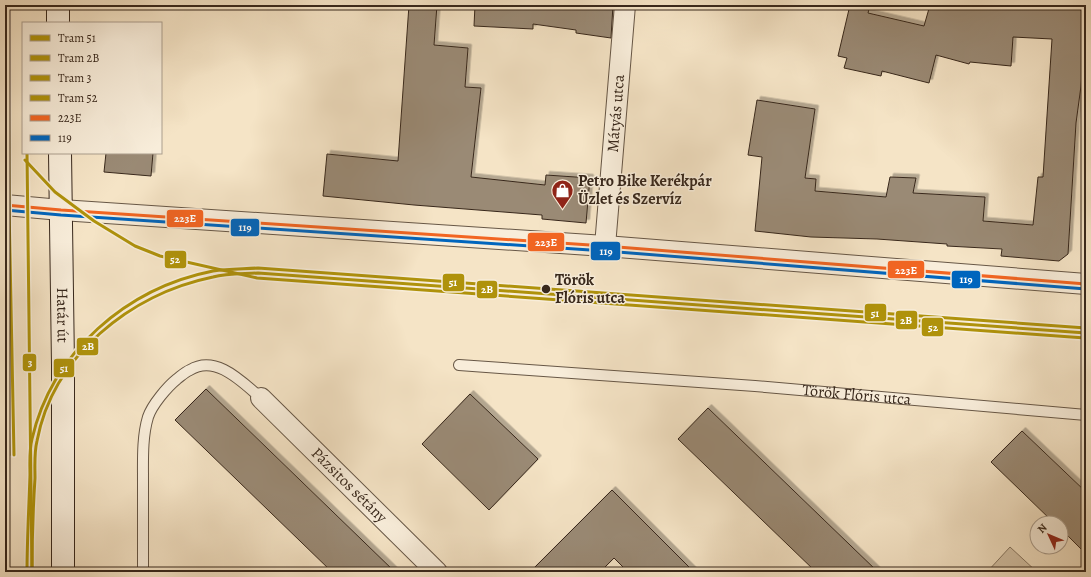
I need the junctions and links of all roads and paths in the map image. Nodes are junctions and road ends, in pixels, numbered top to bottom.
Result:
1 (58, 5) edge
2 (625, 5) edge
3 (58, 22) edge
4 (60, 154) edge
5 (5, 205) edge
6 (61, 210) junction
7 (605, 246) junction
8 (1086, 284) edge
9 (459, 365) dead end
10 (261, 398) joint
11 (1086, 415) edge
12 (63, 572) edge
13 (143, 572) edge
14 (437, 572) edge

1 - 3 main road
2 - 7 street, Mátyás utca
4 - 6 main road, Határ út
5 - 6 street
6 - 7 street
6 - 12 main road, Határ út
7 - 8 street
9 - 11 lane, Török Flóris utca
10 - 13 lane
10 - 14 street, Pázsitos sétány

